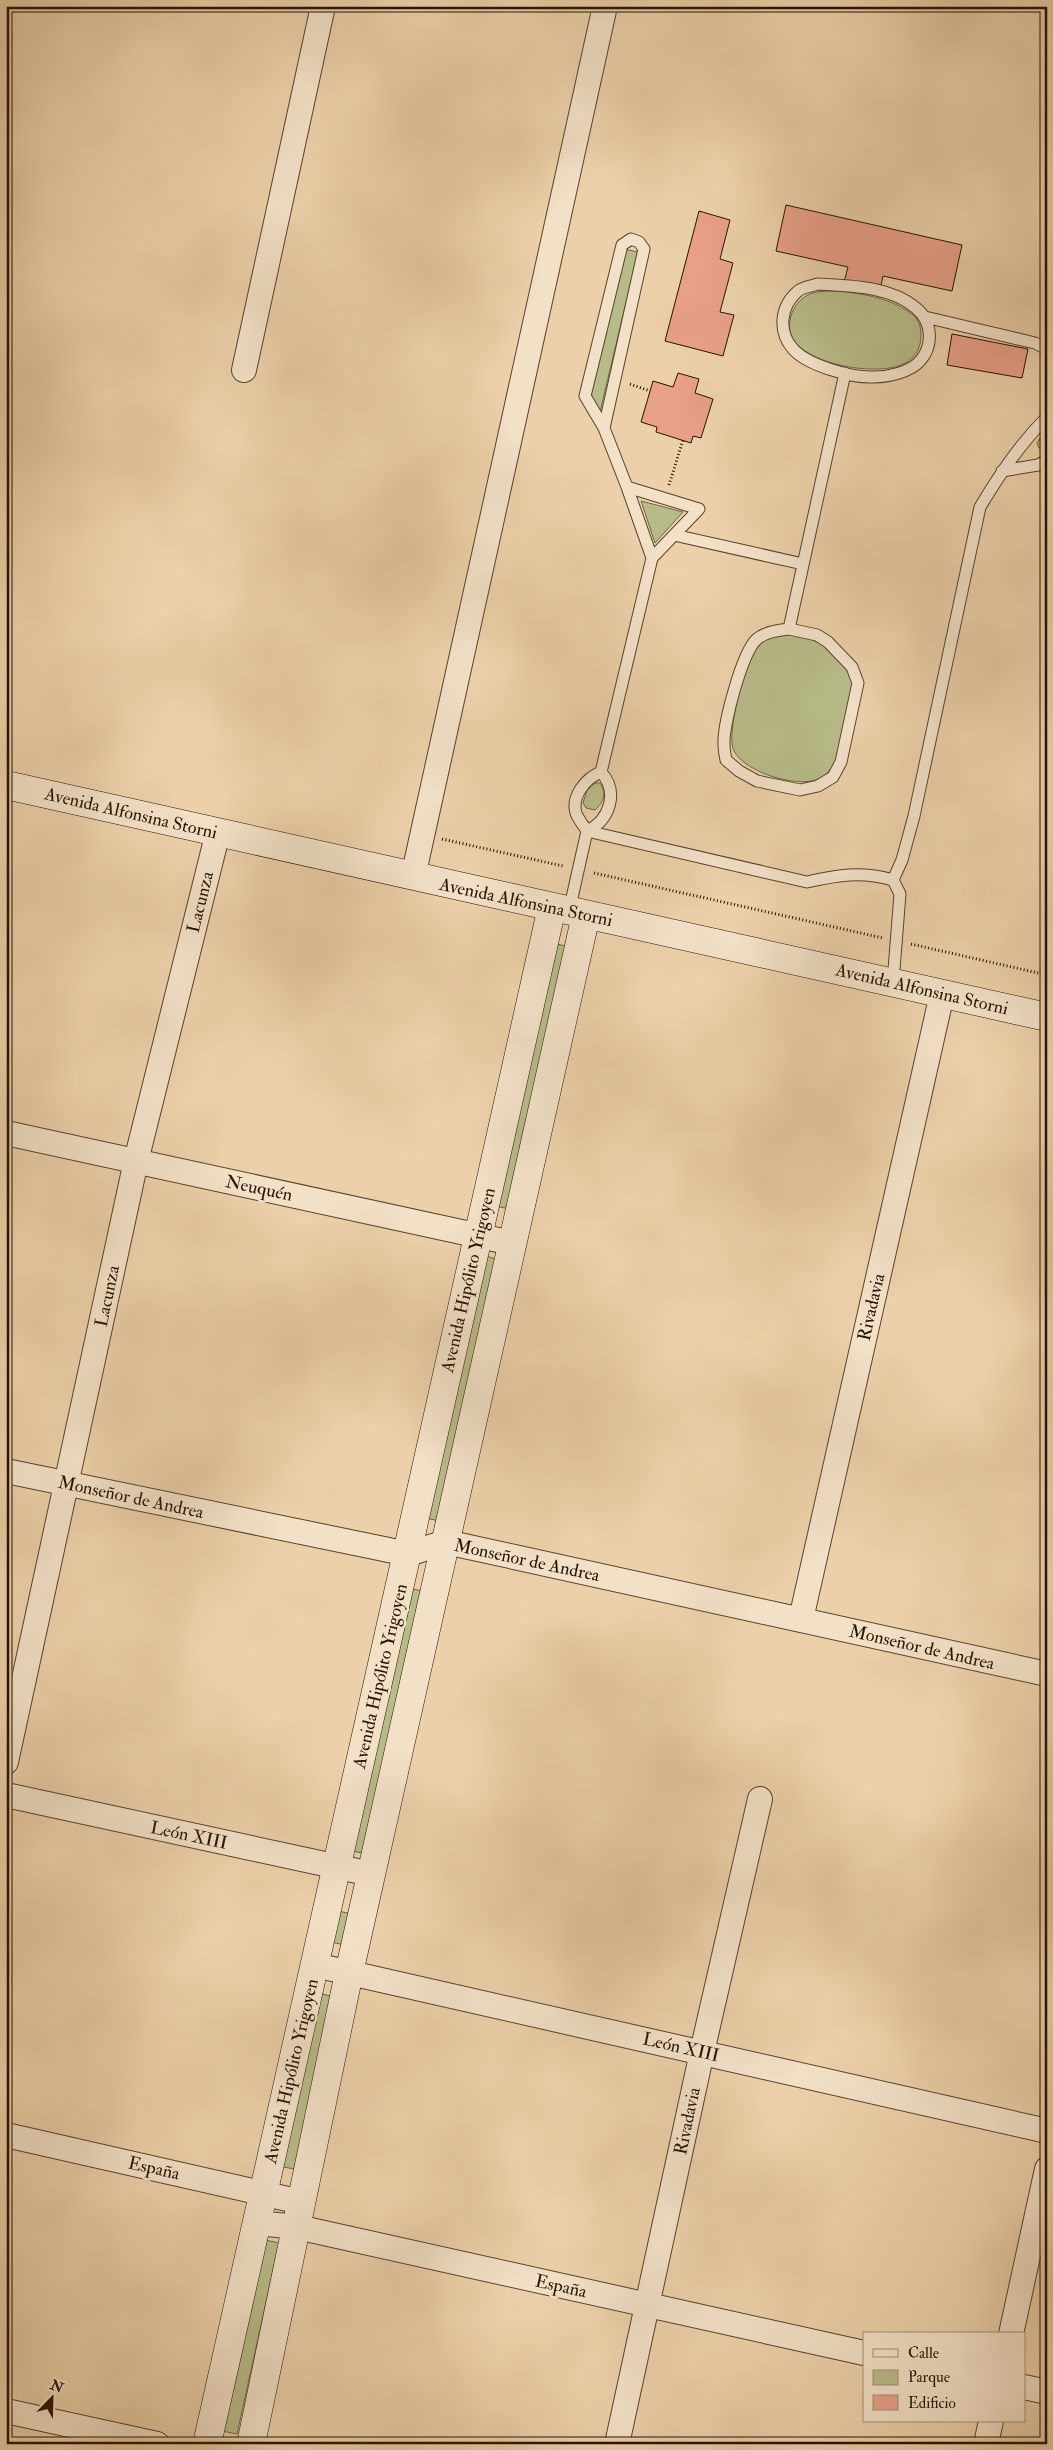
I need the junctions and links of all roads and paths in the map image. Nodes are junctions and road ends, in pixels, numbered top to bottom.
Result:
1 (323, 6) edge
2 (606, 6) edge
3 (925, 317) junction
4 (1047, 350) edge
5 (244, 370) dead end
6 (845, 373) junction
7 (615, 379) junction
8 (650, 391) dead end
9 (1047, 417) edge
10 (604, 428) junction
11 (683, 440) dead end
12 (1047, 460) edge
13 (1002, 471) junction
14 (627, 487) junction
15 (665, 498) junction
16 (674, 535) junction
17 (652, 558) junction
18 (803, 564) junction
19 (789, 629) junction
20 (601, 772) junction
21 (6, 785) edge
22 (587, 831) junction
23 (218, 832) junction
24 (422, 835) junction
25 (578, 870) junction
26 (413, 877) junction
27 (893, 880) junction
28 (569, 911) junction
29 (896, 941) junction
30 (1047, 974) edge
31 (892, 982) junction
32 (942, 994) junction
33 (1047, 1017) edge
34 (6, 1133) edge
35 (136, 1161) junction
36 (478, 1235) junction
37 (512, 1243) junction
38 (6, 1471) edge
39 (66, 1484) junction
40 (446, 1542) junction
41 (408, 1554) junction
42 (801, 1620) junction
43 (1047, 1674) edge
44 (6, 1762) edge
45 (6, 1795) edge
46 (760, 1799) dead end
47 (337, 1867) junction
48 (371, 1874) junction
49 (315, 1965) junction
50 (349, 1973) junction
51 (702, 2052) junction
52 (1047, 2131) edge
53 (6, 2135) edge
54 (1047, 2169) edge
55 (263, 2193) junction
56 (299, 2215) junction
57 (257, 2223) junction
58 (649, 2306) junction
59 (1011, 2332) edge
60 (863, 2353) edge
61 (1026, 2387) edge
62 (1047, 2392) edge
63 (6, 2412) edge
64 (991, 2422) edge
65 (157, 2444) edge
66 (207, 2444) edge
67 (251, 2444) edge
68 (618, 2444) edge
69 (986, 2444) edge

1 - 5 street
2 - 24 street
3 - 4 lane
3 - 6 lane
3 - 6 lane
6 - 18 lane
7 - 8 path
7 - 10 lane
7 - 10 lane
9 - 13 lane
10 - 14 lane
11 - 15 path
12 - 13 lane
13 - 27 lane
14 - 15 lane
14 - 17 lane
15 - 16 lane
16 - 17 lane
16 - 18 lane
17 - 20 lane
18 - 19 lane
19 - 19 lane
20 - 22 lane
20 - 22 lane
21 - 23 main road, Avenida Alfonsina Storni
22 - 25 lane
22 - 27 lane
23 - 26 main road, Avenida Alfonsina Storni
23 - 35 street, Lacunza
24 - 25 path
24 - 26 street
25 - 28 lane
25 - 29 path
26 - 28 main road, Avenida Alfonsina Storni
27 - 29 lane
28 - 31 main road, Avenida Alfonsina Storni
28 - 36 main road, Avenida Hipólito Yrigoyen
28 - 37 main road, Avenida Hipólito Yrigoyen
29 - 30 path
29 - 31 lane
31 - 32 main road, Avenida Alfonsina Storni
32 - 33 main road, Avenida Alfonsina Storni
32 - 42 street, Rivadavia
34 - 35 street, Neuquén
35 - 36 street, Neuquén
35 - 39 street, Lacunza
36 - 37 street, Neuquén
36 - 41 main road, Avenida Hipólito Yrigoyen
37 - 40 main road, Avenida Hipólito Yrigoyen
38 - 39 street, Monseñor de Andrea
39 - 41 street, Monseñor de Andrea
39 - 44 street, Lacunza
40 - 41 street, Monseñor de Andrea
40 - 42 street, Monseñor de Andrea
40 - 48 main road, Avenida Hipólito Yrigoyen
41 - 47 main road, Avenida Hipólito Yrigoyen
42 - 43 street, Monseñor de Andrea
45 - 47 street, León XIII
46 - 51 street, Rivadavia
47 - 48 street, León XIII
47 - 49 main road, Avenida Hipólito Yrigoyen
48 - 50 main road, Avenida Hipólito Yrigoyen
49 - 50 street, León XIII
49 - 55 main road, Avenida Hipólito Yrigoyen
50 - 51 street, León XIII
50 - 56 main road, Avenida Hipólito Yrigoyen
51 - 52 street, León XIII
51 - 58 street, Rivadavia
53 - 55 street, España
54 - 59 street
55 - 56 street, España
55 - 57 main road, Avenida Hipólito Yrigoyen
56 - 57 street, España
56 - 58 street, España
56 - 67 main road, Avenida Hipólito Yrigoyen
57 - 66 main road, Avenida Hipólito Yrigoyen
58 - 60 street, España
58 - 68 street, Rivadavia
61 - 62 street
63 - 65 street
64 - 69 street

